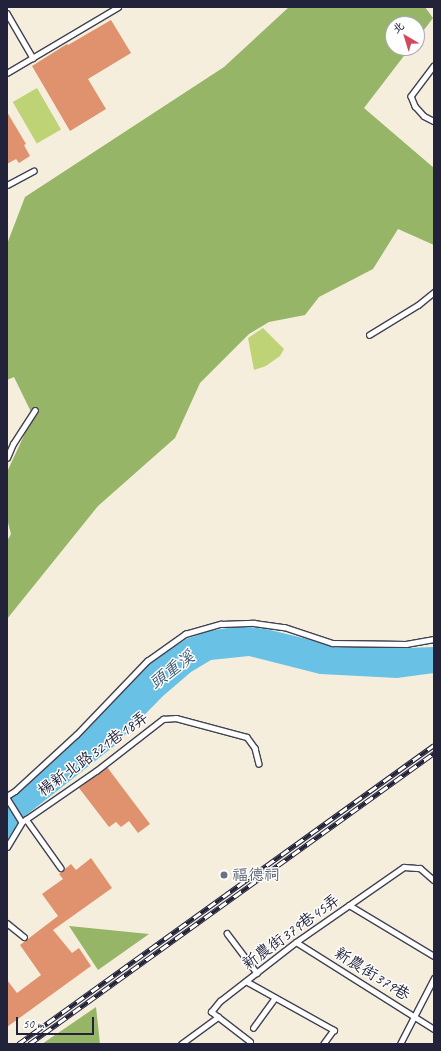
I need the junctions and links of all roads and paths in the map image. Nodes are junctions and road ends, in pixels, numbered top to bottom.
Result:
1 (118, 7) edge
2 (7, 13) edge
3 (33, 58) junction
4 (434, 66) edge
5 (7, 73) edge
6 (434, 121) edge
7 (33, 171) dead end
8 (7, 186) edge
9 (434, 292) edge
10 (369, 335) dead end
11 (35, 410) dead end
12 (7, 458) edge
13 (434, 639) edge
14 (259, 764) dead end
15 (7, 798) edge
16 (23, 821) junction
17 (7, 847) edge
18 (61, 868) dead end
19 (434, 877) edge
20 (349, 904) junction
21 (7, 923) edge
22 (227, 933) dead end
23 (24, 937) dead end
24 (296, 942) junction
25 (434, 956) edge
26 (258, 972) junction
27 (434, 978) edge
28 (246, 981) junction
29 (275, 998) junction
30 (414, 1016) junction
31 (218, 1017) junction
32 (252, 1028) dead end
33 (434, 1029) edge
34 (181, 1044) edge
35 (249, 1044) edge
36 (324, 1044) edge
37 (400, 1044) edge

1 - 3 lane
2 - 3 lane
3 - 5 lane
4 - 6 lane
7 - 8 lane
9 - 10 lane
11 - 12 lane
13 - 15 lane
14 - 16 lane, 楊新北路321巷18弄
15 - 16 lane
16 - 17 lane
16 - 18 lane
19 - 20 lane, 新農街379巷45弄
20 - 24 lane, 新農街379巷45弄
20 - 25 lane
21 - 23 lane
22 - 26 lane
24 - 26 lane, 新農街379巷45弄
24 - 30 lane, 新農街379巷
26 - 28 lane, 新農街379巷45弄
27 - 30 lane
28 - 29 lane
28 - 31 lane, 新農街379巷45弄
29 - 32 lane
29 - 36 lane
30 - 33 lane, 新農街379巷
30 - 37 lane
31 - 34 lane
31 - 35 lane

